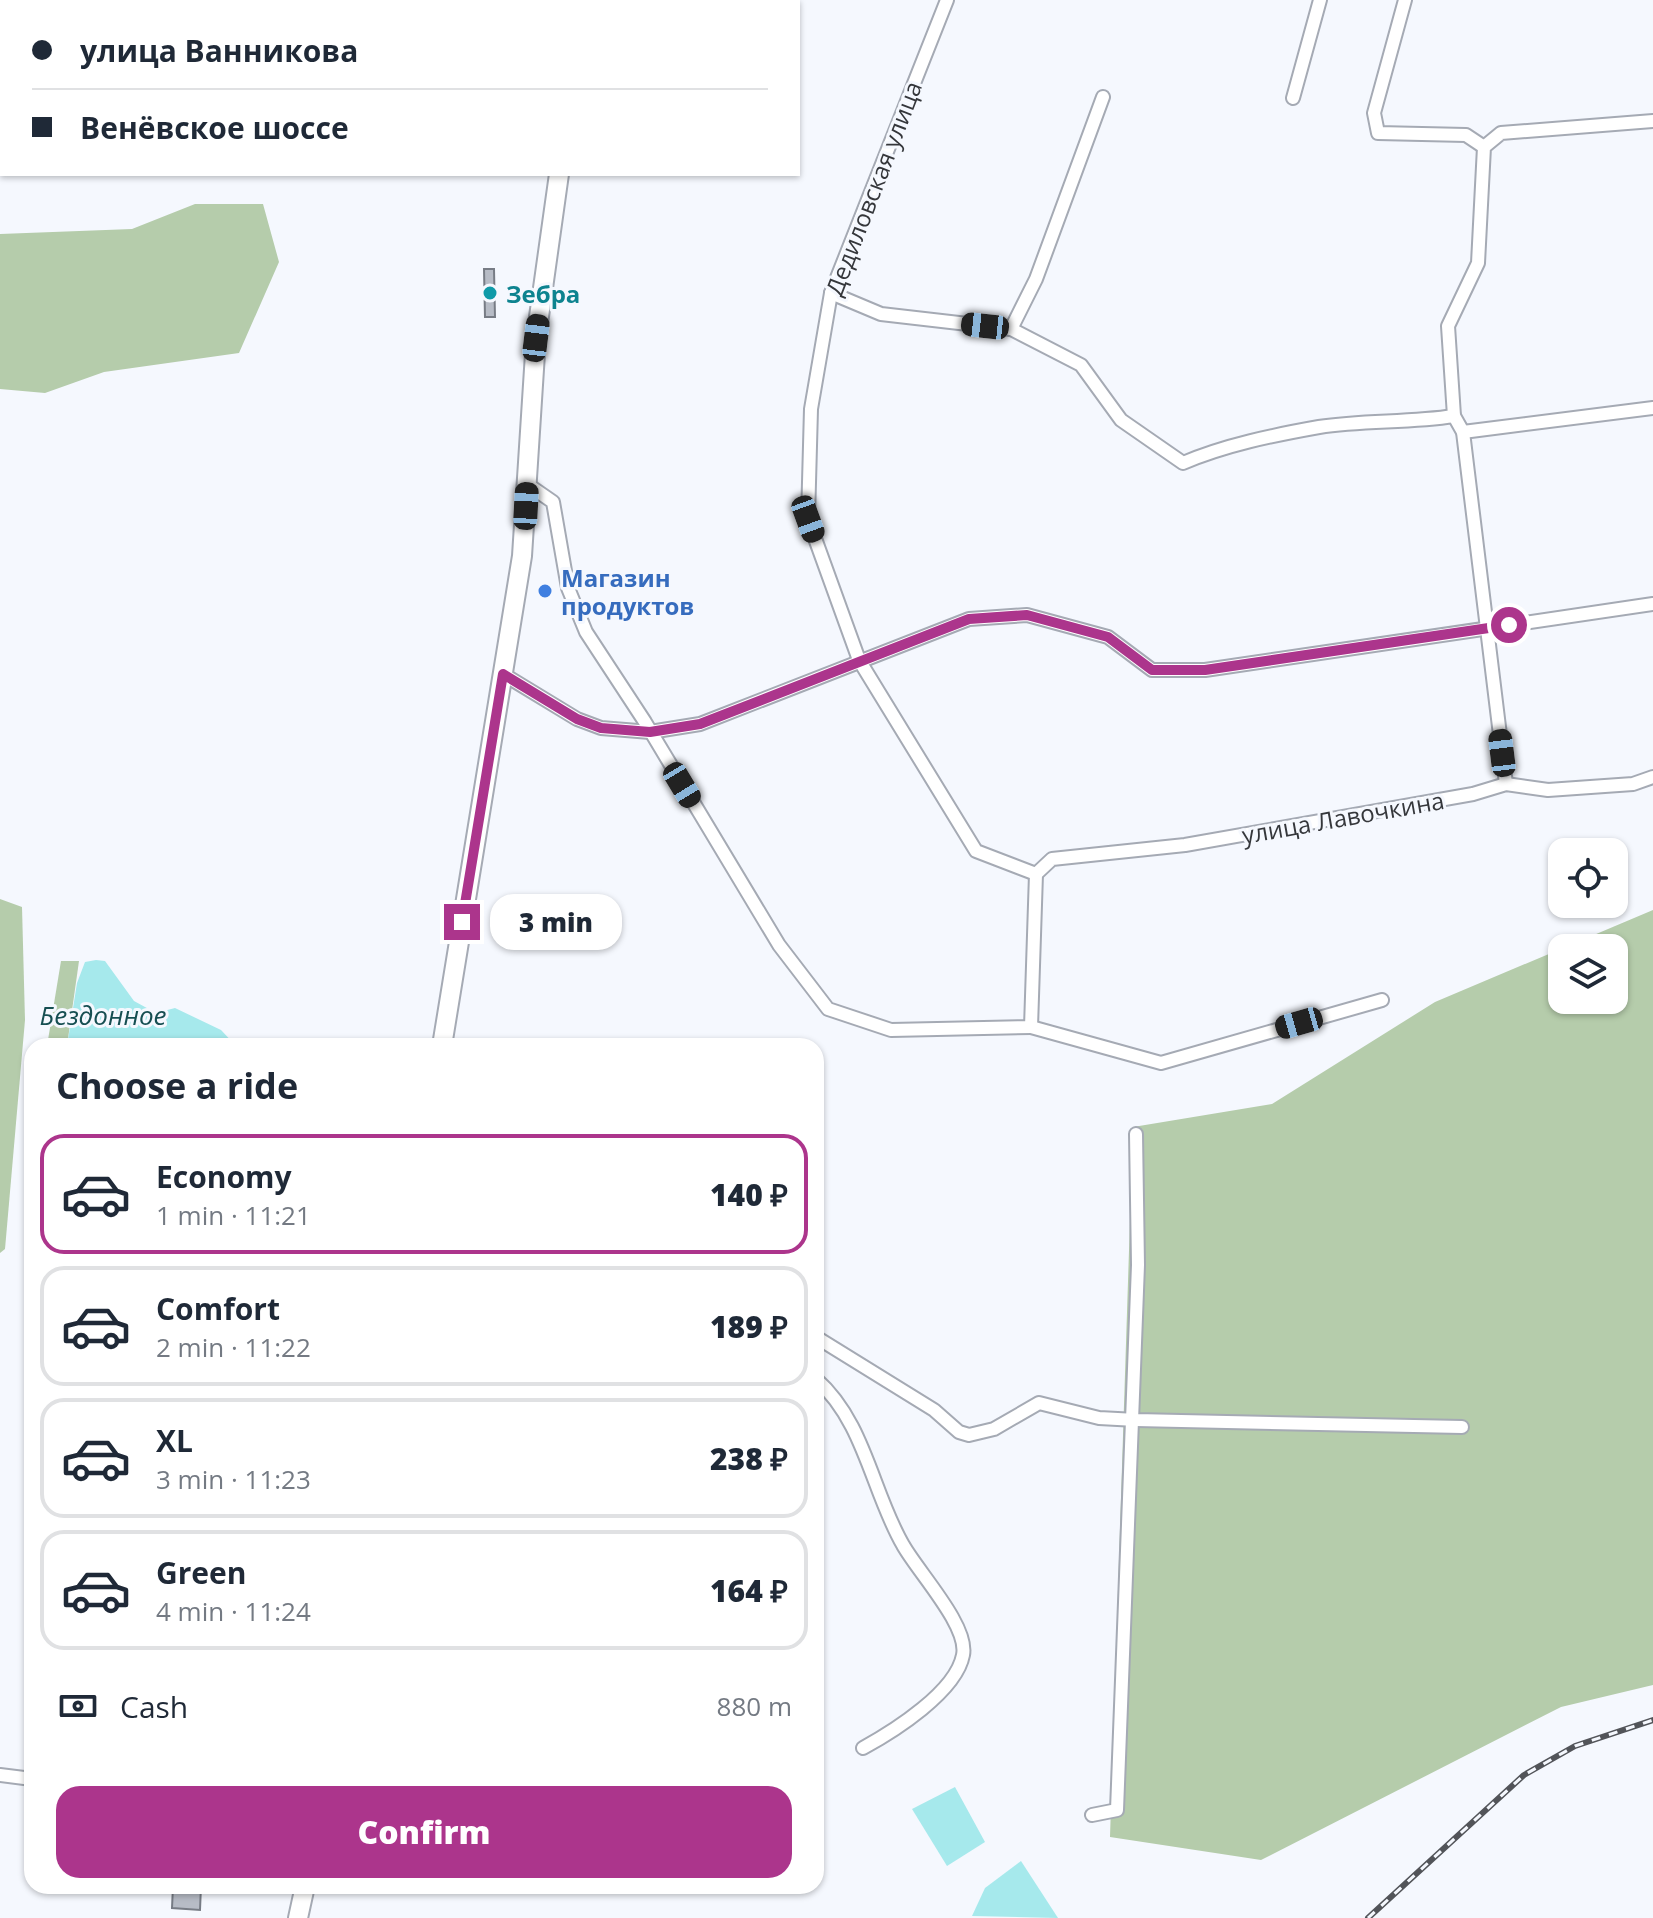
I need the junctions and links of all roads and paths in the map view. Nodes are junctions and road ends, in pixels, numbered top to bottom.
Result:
1 (947, 0) edge
2 (1320, 0) edge
3 (1405, 0) edge
4 (1103, 97) dead end
5 (1293, 98) dead end
6 (1653, 121) edge
7 (1484, 147) junction
8 (558, 176) edge
9 (831, 293) junction
10 (1011, 329) junction
11 (1653, 408) edge
12 (1454, 416) junction
13 (1463, 432) junction
14 (527, 484) junction
15 (1653, 604) edge
16 (1486, 629) junction
17 (859, 660) junction
18 (503, 674) junction
19 (650, 732) junction
20 (1653, 777) edge
21 (1506, 784) junction
22 (1036, 874) junction
23 (1382, 1000) dead end
24 (1031, 1027) junction
25 (443, 1038) edge
26 (1136, 1134) dead end
27 (824, 1342) edge
28 (824, 1387) edge
29 (1131, 1419) junction
30 (1462, 1427) dead end
31 (863, 1748) dead end
32 (0, 1775) edge
33 (24, 1778) edge
34 (1092, 1815) dead end
35 (303, 1894) edge
36 (298, 1918) edge

1 - 9 street, Дедиловская улица
2 - 5 street
3 - 7 street
4 - 10 street
6 - 7 street
7 - 12 street
8 - 14 main road
9 - 10 street
9 - 17 street, Дедиловская улица
10 - 12 street
11 - 13 street
12 - 13 street
13 - 16 street
14 - 18 main road
14 - 19 street
15 - 16 street
16 - 17 street
16 - 21 street
17 - 19 street
17 - 22 street, Дедиловская улица
18 - 19 street
18 - 25 main road
19 - 24 street
20 - 21 street, улица Лавочкина
21 - 22 street, улица Лавочкина
22 - 24 street
23 - 24 street
26 - 29 street
27 - 29 street
28 - 31 street
29 - 30 street
29 - 34 street
32 - 33 street
35 - 36 main road

